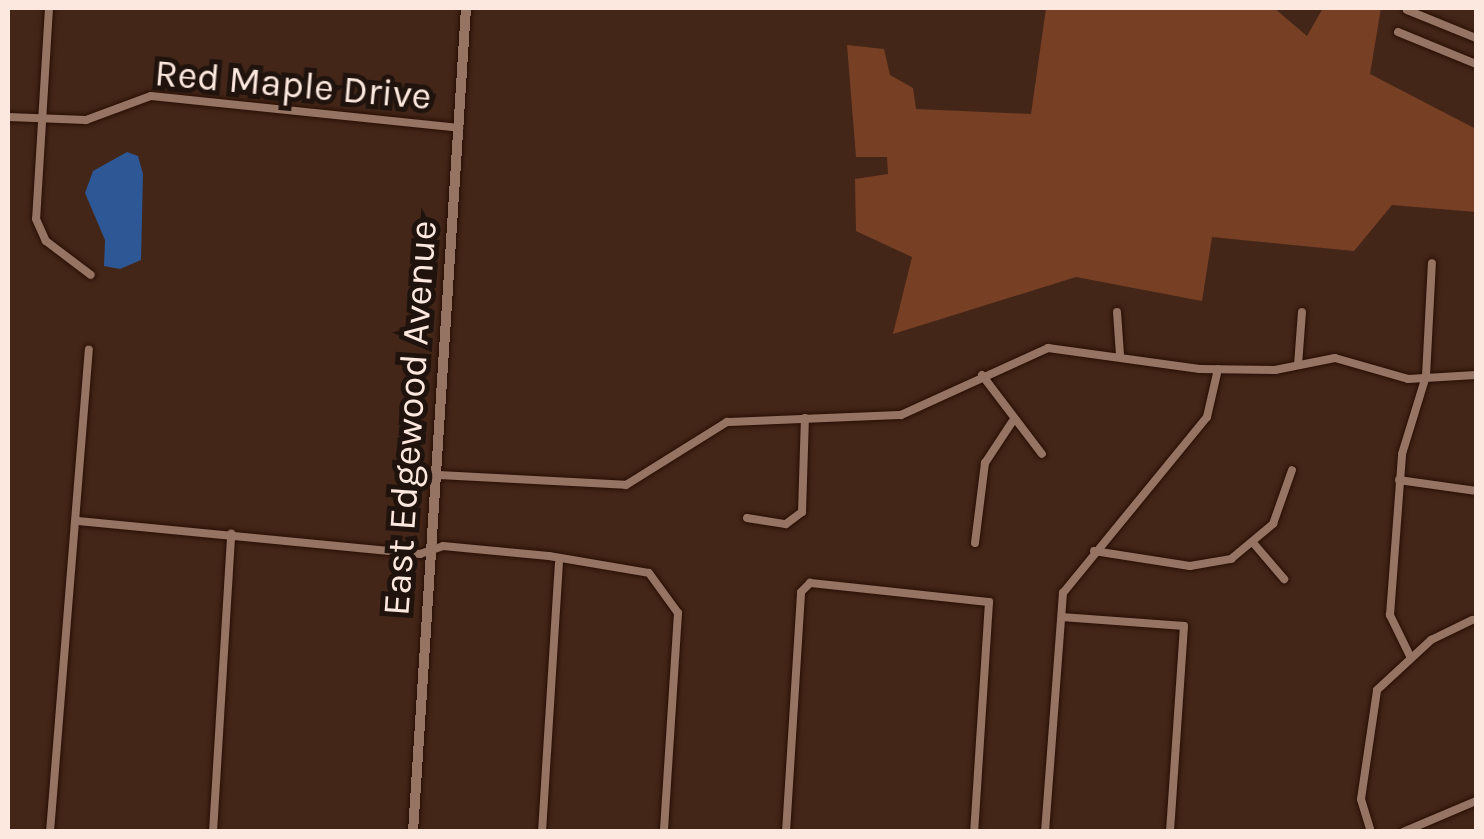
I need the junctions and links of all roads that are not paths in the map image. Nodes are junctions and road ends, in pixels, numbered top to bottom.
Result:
1 (49, 8) edge
2 (466, 8) edge
3 (1407, 10) edge
4 (1398, 32) dead end
5 (1476, 38) edge
6 (1476, 64) edge
7 (8, 118) edge
8 (42, 120) junction
9 (458, 128) junction
10 (1432, 263) dead end
11 (91, 276) dead end
12 (1118, 312) dead end
13 (1302, 312) dead end
14 (88, 350) dead end
15 (1120, 355) junction
16 (1298, 365) junction
17 (1218, 369) junction
18 (982, 375) junction
19 (1476, 375) edge
20 (1425, 380) junction
21 (804, 418) junction
22 (1012, 422) junction
23 (1042, 454) dead end
24 (1292, 470) dead end
25 (438, 475) junction
26 (1399, 480) junction
27 (1476, 491) edge
28 (747, 518) dead end
29 (78, 521) junction
30 (232, 534) junction
31 (974, 543) dead end
32 (1255, 544) junction
33 (432, 550) junction
34 (1094, 552) junction
35 (558, 564) junction
36 (1284, 580) dead end
37 (1062, 617) junction
38 (1472, 620) dead end
39 (1410, 656) junction
40 (1476, 801) edge
41 (50, 832) edge
42 (213, 832) edge
43 (413, 832) edge
44 (542, 832) edge
45 (664, 832) edge
46 (786, 832) edge
47 (974, 832) edge
48 (1045, 832) edge
49 (1170, 832) edge
50 (1371, 832) edge
51 (1403, 832) edge

1 - 8 street
2 - 9 main road, East Edgewood Avenue
3 - 5 street
4 - 6 street
7 - 8 street, Red Maple Drive
8 - 9 street, Red Maple Drive
8 - 11 street
9 - 25 main road, East Edgewood Avenue
10 - 20 street
12 - 15 street
13 - 16 street
14 - 29 street
15 - 17 street
15 - 18 street
16 - 17 street
16 - 20 street
17 - 34 street
18 - 21 street
18 - 22 street
19 - 20 street
20 - 26 street
21 - 25 street
21 - 28 street
22 - 23 street
22 - 31 street
24 - 32 street
25 - 33 main road, East Edgewood Avenue
26 - 27 street
26 - 39 street
29 - 30 street
29 - 41 street
30 - 33 street
30 - 42 street
32 - 34 street
32 - 36 street
33 - 35 street
33 - 43 main road, East Edgewood Avenue
34 - 37 street
35 - 44 street
35 - 45 street
37 - 48 street
37 - 49 street
38 - 39 street
39 - 50 street
40 - 51 street
46 - 47 street

